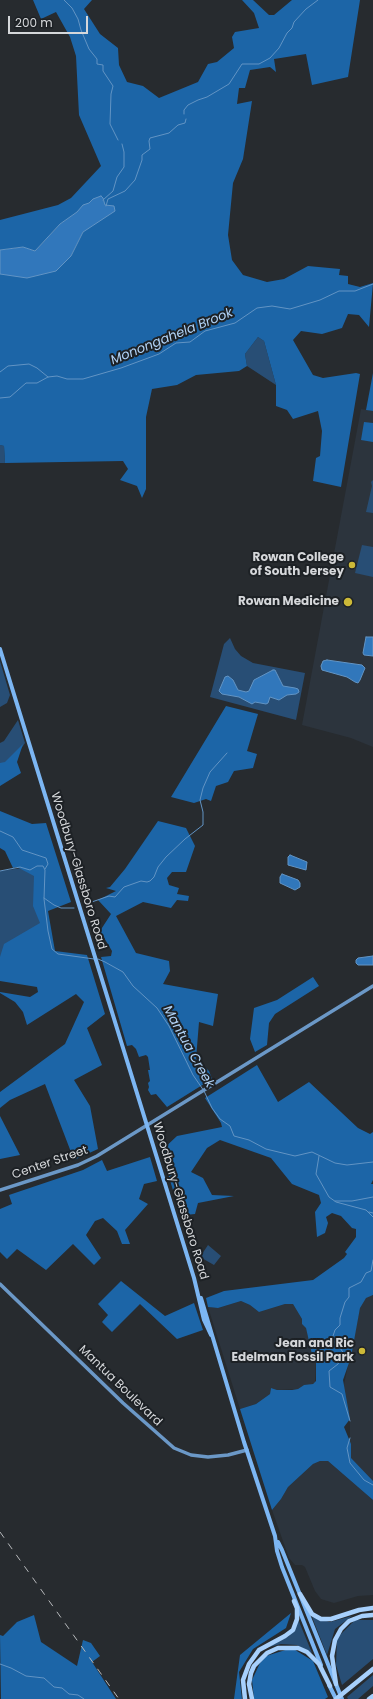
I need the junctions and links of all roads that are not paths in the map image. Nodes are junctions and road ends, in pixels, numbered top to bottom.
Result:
1 (0, 649) edge
2 (373, 986) edge
3 (146, 1126) junction
4 (0, 1190) edge
5 (0, 1284) edge
6 (247, 1450) junction
7 (277, 1541) junction
8 (300, 1594) junction
9 (294, 1600) junction
10 (373, 1608) edge
11 (373, 1615) edge
12 (373, 1669) edge
13 (336, 1684) junction
14 (330, 1686) junction
15 (373, 1696) edge
16 (245, 1699) edge
17 (252, 1699) edge
18 (336, 1699) edge
19 (342, 1699) edge
20 (369, 1699) edge

1 - 3 main road, Woodbury-Glassboro Road
2 - 3 main road, Center Street
3 - 4 main road, Center Street
3 - 6 main road, Woodbury-Glassboro Road
5 - 6 main road, Mantua Boulevard
6 - 7 main road, Woodbury-Glassboro Road
7 - 8 main road, Woodbury-Glassboro Road
7 - 9 main road, Woodbury-Glassboro Road
8 - 10 highway
8 - 13 main road, Woodbury-Glassboro Road
9 - 14 main road, Woodbury-Glassboro Road
9 - 16 highway
11 - 13 highway
12 - 18 highway
13 - 19 main road, Woodbury-Glassboro Road
14 - 17 highway
14 - 18 main road, Woodbury-Glassboro Road
15 - 20 highway

